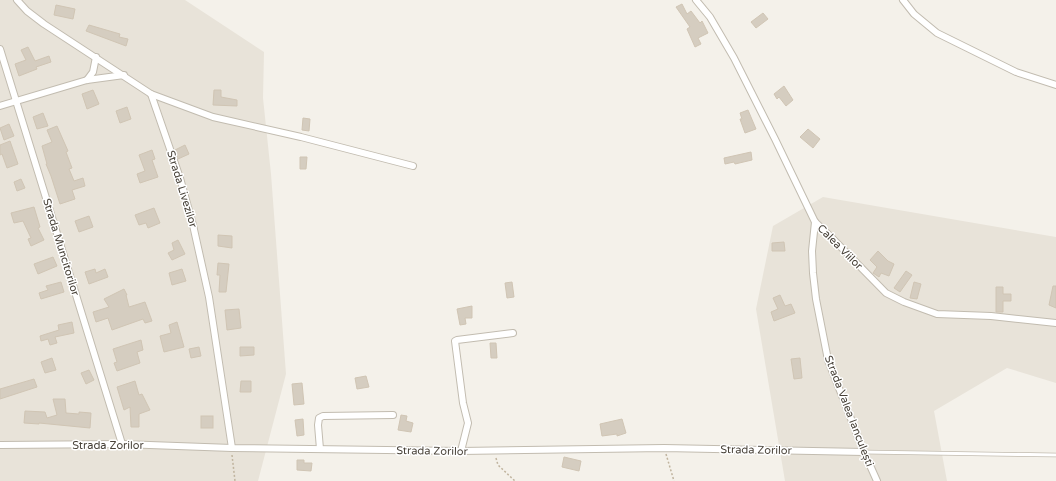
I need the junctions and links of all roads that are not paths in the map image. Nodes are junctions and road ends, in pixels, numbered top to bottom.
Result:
1 (17, 0) edge
2 (696, 0) edge
3 (903, 0) edge
4 (0, 49) edge
5 (96, 57) junction
6 (124, 75) junction
7 (87, 80) junction
8 (1056, 85) edge
9 (151, 94) junction
10 (16, 100) junction
11 (0, 106) edge
12 (413, 166) dead end
13 (815, 222) junction
14 (1056, 323) edge
15 (513, 333) dead end
16 (393, 415) dead end
17 (122, 444) junction
18 (0, 445) edge
19 (232, 448) junction
20 (320, 449) junction
21 (461, 451) junction
22 (864, 452) junction
23 (1056, 455) edge
24 (876, 481) edge

1 - 5 street
2 - 13 street, Calea Viilor
3 - 8 street
4 - 10 street, Strada Muncitorilor
5 - 6 street
5 - 7 street
6 - 7 street
6 - 9 street
7 - 10 street
9 - 12 street
9 - 19 street, Strada Livezilor
10 - 11 street
10 - 17 street, Strada Muncitorilor
13 - 14 street, Calea Viilor
13 - 22 street, Strada Valea Ianculești
15 - 21 street
16 - 20 street
17 - 18 street, Strada Zorilor
17 - 19 street, Strada Zorilor
19 - 20 street, Strada Zorilor
20 - 21 street, Strada Zorilor
21 - 22 street, Strada Zorilor
22 - 23 lane
22 - 24 street, Strada Valea Ianculești

